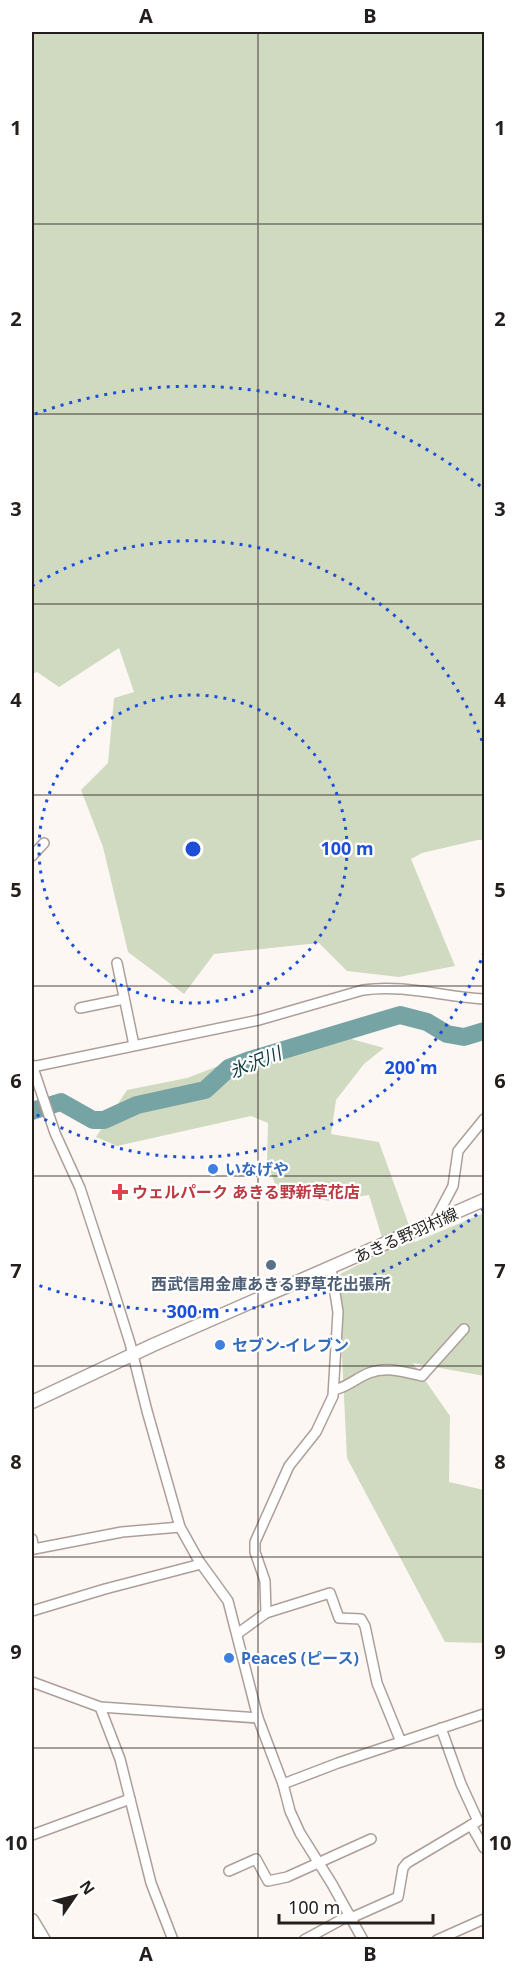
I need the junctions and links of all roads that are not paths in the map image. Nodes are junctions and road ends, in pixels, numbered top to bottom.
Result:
1 (32, 842) edge
2 (44, 843) dead end
3 (34, 854) edge
4 (117, 963) dead end
5 (124, 999) junction
6 (484, 999) edge
7 (80, 1008) dead end
8 (134, 1045) junction
9 (32, 1066) edge
10 (38, 1094) edge
11 (484, 1119) edge
12 (484, 1200) edge
13 (434, 1222) junction
14 (331, 1268) junction
15 (464, 1329) dead end
16 (133, 1355) junction
17 (334, 1390) junction
18 (32, 1402) edge
19 (180, 1527) junction
20 (32, 1539) edge
21 (33, 1550) edge
22 (201, 1564) junction
23 (32, 1611) edge
24 (266, 1613) junction
25 (237, 1634) junction
26 (32, 1682) edge
27 (100, 1707) junction
28 (484, 1714) edge
29 (258, 1718) junction
30 (441, 1728) junction
31 (400, 1742) junction
32 (283, 1784) junction
33 (130, 1799) junction
34 (471, 1825) junction
35 (32, 1835) edge
36 (371, 1839) dead end
37 (484, 1848) edge
38 (317, 1863) junction
39 (229, 1871) dead end
40 (350, 1917) junction
41 (484, 1919) edge
42 (32, 1920) edge
43 (44, 1940) edge
44 (173, 1940) edge
45 (304, 1940) edge
46 (363, 1940) edge
47 (437, 1940) edge

1 - 3 street
2 - 3 street
4 - 5 street
5 - 7 street
5 - 8 street
6 - 8 street
8 - 9 street
9 - 10 street
10 - 16 street
11 - 13 street
12 - 13 main road, あきる野羽村線
13 - 14 main road, あきる野羽村線
14 - 16 main road, あきる野羽村線
14 - 17 street
15 - 17 street
16 - 18 main road, あきる野羽村線
16 - 19 street
17 - 24 street
19 - 21 street
19 - 22 street
20 - 21 street
22 - 23 street
22 - 25 street
24 - 25 street
24 - 31 street
25 - 29 street
26 - 27 street
27 - 29 street
27 - 33 street
28 - 30 street
29 - 32 street
30 - 31 street
30 - 34 street
31 - 32 street
32 - 38 street
33 - 35 street
33 - 44 street
34 - 37 street
34 - 40 street
36 - 38 street
38 - 39 street
38 - 40 street
40 - 45 street
40 - 46 street
41 - 47 street
42 - 43 main road

